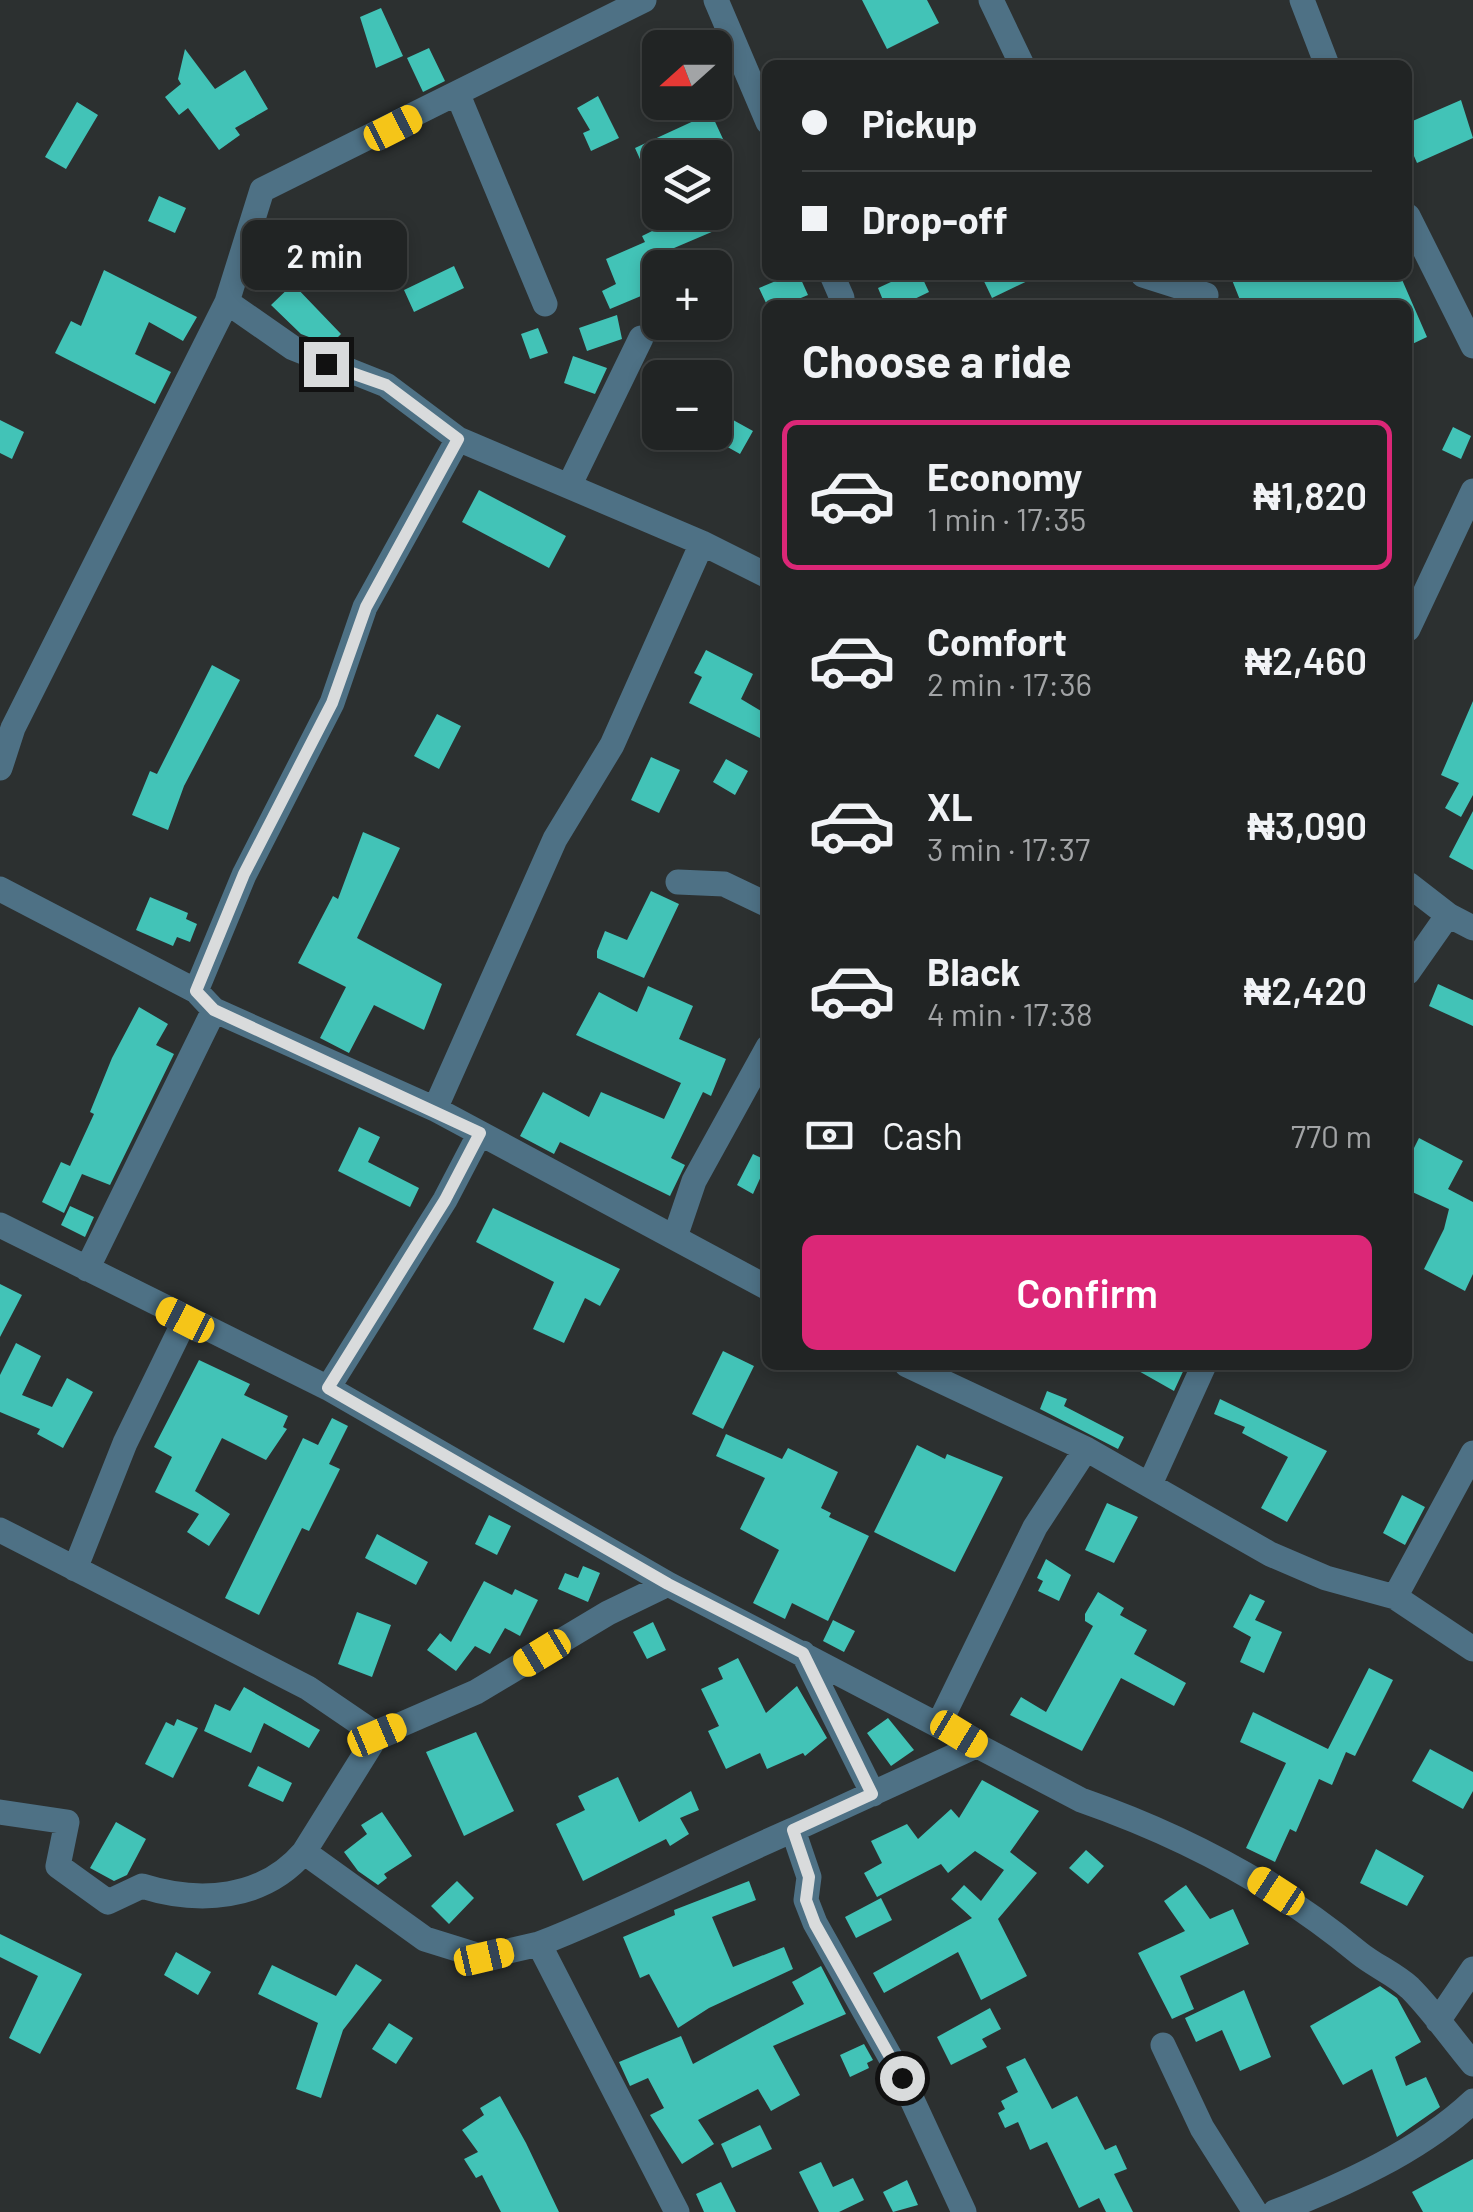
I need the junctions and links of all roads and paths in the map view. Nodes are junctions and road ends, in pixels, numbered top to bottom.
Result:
1 (644, 0) edge
2 (716, 0) edge
3 (991, 0) edge
4 (1302, 0) edge
5 (1020, 60) edge
6 (1324, 60) edge
7 (458, 96) junction
8 (762, 108) edge
9 (1412, 224) edge
10 (1158, 280) edge
11 (1206, 296) dead end
12 (227, 302) junction
13 (545, 304) dead end
14 (641, 338) dead end
15 (1473, 346) edge
16 (458, 439) junction
17 (569, 486) junction
18 (1473, 490) edge
19 (702, 543) junction
20 (762, 573) edge
21 (1412, 620) edge
22 (0, 768) edge
23 (678, 882) dead end
24 (1412, 887) edge
25 (0, 890) edge
26 (762, 903) edge
27 (1448, 916) junction
28 (1473, 928) edge
29 (1412, 966) edge
30 (196, 991) junction
31 (214, 1010) junction
32 (762, 1058) edge
33 (435, 1109) junction
34 (480, 1133) junction
35 (0, 1225) edge
36 (676, 1237) junction
37 (87, 1269) junction
38 (762, 1285) edge
39 (185, 1320) junction
40 (920, 1370) edge
41 (1202, 1370) edge
42 (328, 1388) junction
43 (1086, 1450) junction
44 (1473, 1453) edge
45 (1150, 1484) junction
46 (0, 1530) edge
47 (75, 1569) junction
48 (668, 1584) junction
49 (1395, 1598) junction
50 (1473, 1650) edge
51 (803, 1653) junction
52 (940, 1722) junction
53 (377, 1735) junction
54 (978, 1745) junction
55 (872, 1794) junction
56 (0, 1812) edge
57 (793, 1830) junction
58 (304, 1852) junction
59 (540, 1944) junction
60 (1473, 1969) edge
61 (1438, 2021) junction
62 (1163, 2045) dead end
63 (1473, 2064) edge
64 (1473, 2101) edge
65 (677, 2212) edge
66 (964, 2212) edge
67 (1255, 2212) edge
68 (1275, 2212) edge

1 - 7 street
2 - 8 street
3 - 5 street
4 - 6 street
7 - 12 street
7 - 13 street
9 - 15 street
10 - 11 street
12 - 16 street
12 - 22 street
14 - 17 street
16 - 17 street
16 - 30 street
17 - 19 street
18 - 21 street
19 - 20 street
19 - 33 street
23 - 26 street
24 - 27 street
25 - 30 street
27 - 28 street
27 - 29 street
30 - 31 street
31 - 33 street
31 - 37 street
32 - 36 street
33 - 34 street
34 - 36 street
34 - 42 street
35 - 37 street
36 - 38 street
37 - 39 street
39 - 42 street
39 - 47 street
40 - 43 street
41 - 45 street
42 - 48 street
43 - 45 street
43 - 52 street
44 - 49 street
45 - 49 street
46 - 47 street
47 - 53 street
48 - 51 street
48 - 53 street
49 - 50 street
51 - 52 street
51 - 55 street
52 - 54 street
53 - 58 street
54 - 55 street
54 - 61 street
55 - 57 street
56 - 58 street
57 - 59 street
57 - 66 street
58 - 59 street
59 - 65 street
60 - 61 street
61 - 63 street
62 - 67 street
64 - 68 street

